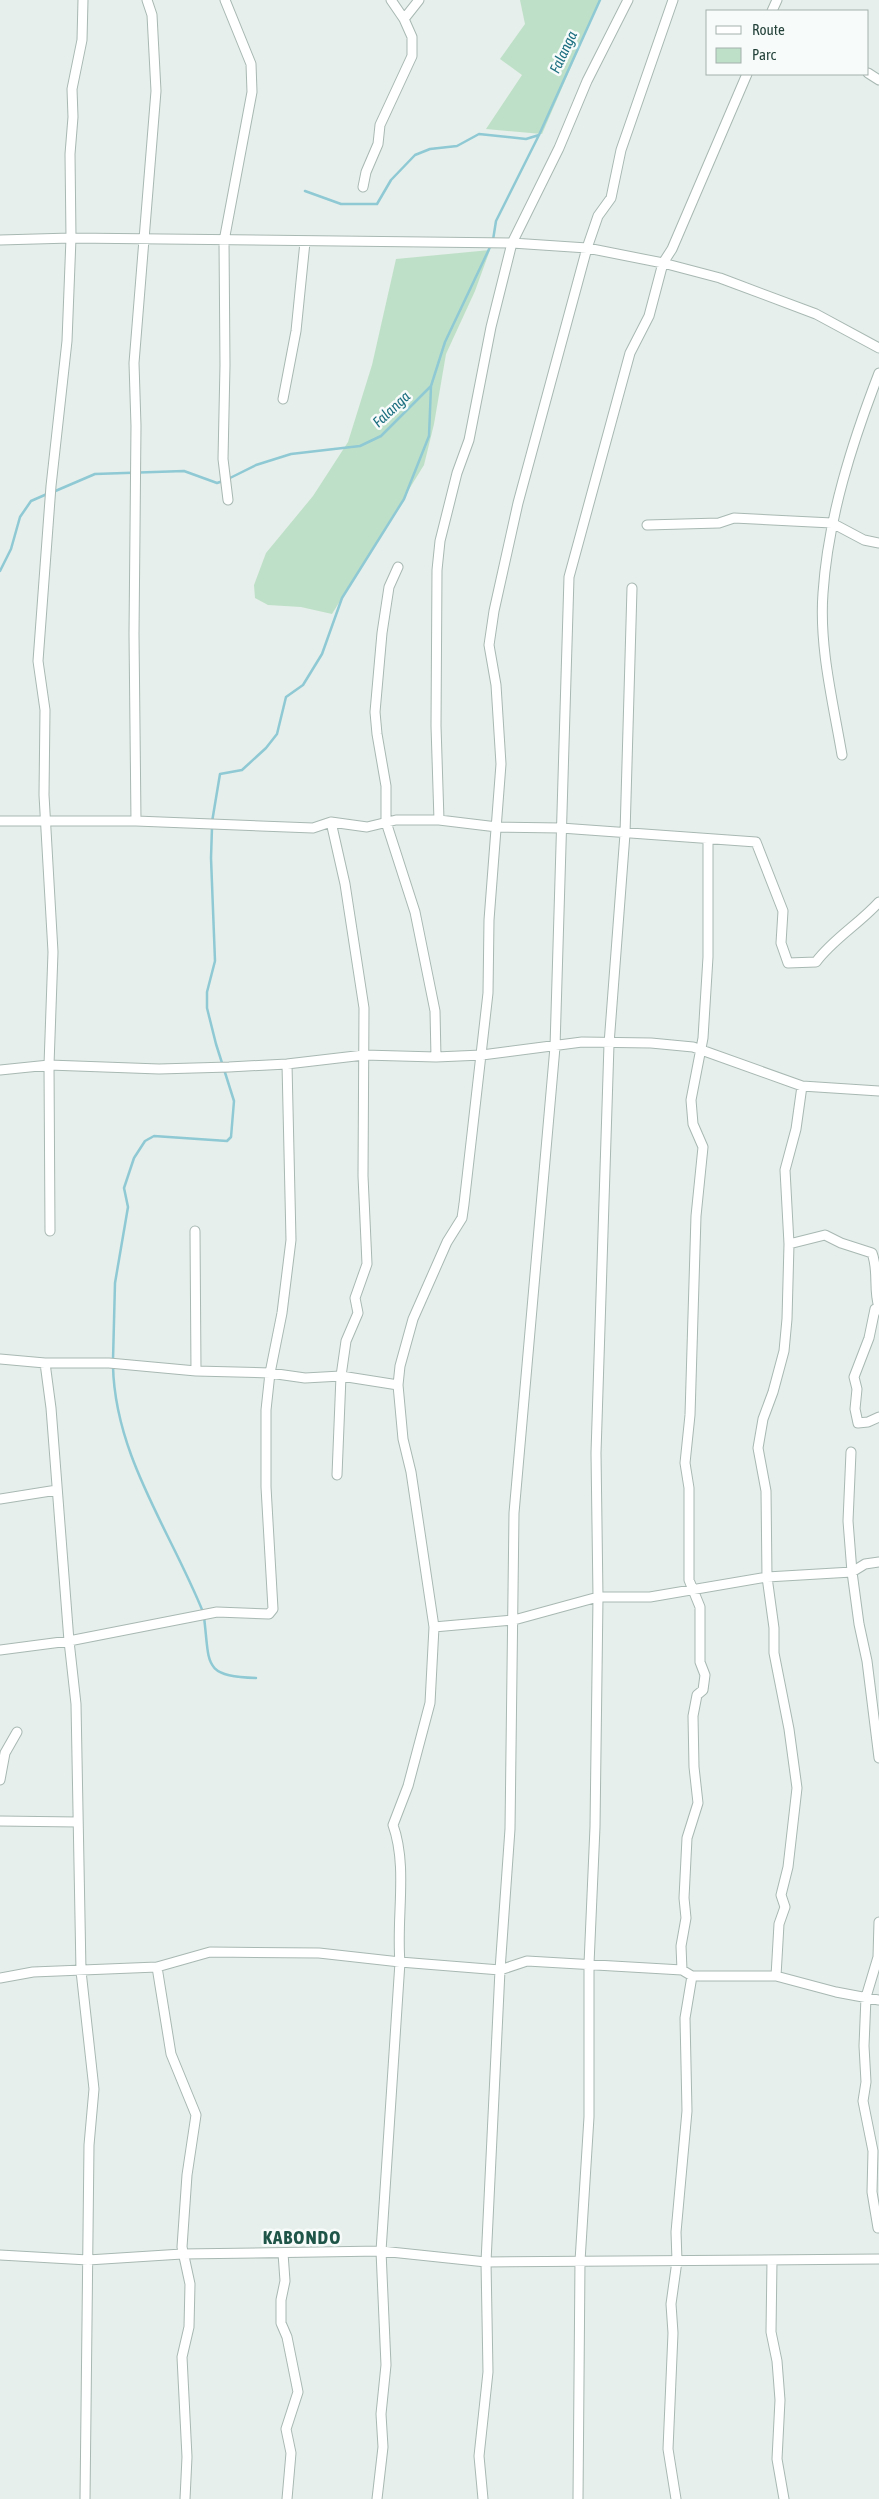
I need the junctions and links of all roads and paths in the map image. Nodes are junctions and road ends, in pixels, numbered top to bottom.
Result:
1 (83, 0) edge
2 (147, 0) edge
3 (225, 0) edge
4 (391, 0) edge
5 (419, 0) edge
6 (628, 0) edge
7 (673, 0) edge
8 (404, 20) junction
9 (747, 75) edge
10 (363, 187) dead end
11 (71, 238) junction
12 (0, 240) edge
13 (145, 240) junction
14 (224, 241) junction
15 (305, 242) junction
16 (512, 243) junction
17 (587, 248) junction
18 (663, 263) junction
19 (879, 348) edge
20 (879, 373) edge
21 (283, 399) dead end
22 (228, 500) dead end
23 (832, 523) junction
24 (647, 525) dead end
25 (879, 544) edge
26 (398, 566) dead end
27 (632, 588) dead end
28 (842, 755) dead end
29 (45, 820) junction
30 (439, 820) junction
31 (0, 821) edge
32 (136, 821) junction
33 (330, 822) junction
34 (386, 822) junction
35 (497, 827) junction
36 (561, 828) junction
37 (624, 834) junction
38 (708, 839) junction
39 (879, 902) edge
40 (609, 1044) junction
41 (554, 1047) junction
42 (697, 1049) junction
43 (364, 1055) junction
44 (482, 1055) junction
45 (436, 1057) junction
46 (287, 1064) junction
47 (49, 1065) junction
48 (0, 1070) edge
49 (802, 1086) junction
50 (879, 1091) edge
51 (195, 1231) dead end
52 (50, 1232) dead end
53 (789, 1244) junction
54 (877, 1310) edge
55 (0, 1359) edge
56 (45, 1363) junction
57 (196, 1371) junction
58 (270, 1373) junction
59 (341, 1376) junction
60 (398, 1385) junction
61 (879, 1417) edge
62 (851, 1452) dead end
63 (337, 1474) dead end
64 (57, 1490) junction
65 (0, 1498) edge
66 (879, 1562) edge
67 (852, 1572) junction
68 (767, 1577) junction
69 (693, 1590) junction
70 (598, 1598) junction
71 (514, 1620) junction
72 (434, 1628) junction
73 (69, 1642) junction
74 (0, 1650) edge
75 (17, 1732) dead end
76 (879, 1758) edge
77 (0, 1780) edge
78 (0, 1821) edge
79 (78, 1822) junction
80 (879, 1922) edge
81 (400, 1962) junction
82 (590, 1964) junction
83 (157, 1967) junction
84 (500, 1970) junction
85 (682, 1970) junction
86 (81, 1971) junction
87 (692, 1976) junction
88 (776, 1976) junction
89 (0, 1978) edge
90 (866, 1997) junction
91 (879, 2000) edge
92 (878, 2228) dead end
93 (381, 2251) junction
94 (283, 2253) junction
95 (182, 2254) junction
96 (0, 2256) edge
97 (879, 2259) edge
98 (88, 2260) junction
99 (580, 2261) junction
100 (677, 2261) junction
101 (772, 2261) junction
102 (486, 2262) junction
103 (85, 2499) edge
104 (185, 2499) edge
105 (286, 2499) edge
106 (378, 2499) edge
107 (483, 2499) edge
108 (578, 2499) edge
109 (676, 2499) edge
110 (784, 2499) edge

1 - 11 street
2 - 13 street
3 - 14 street
4 - 8 street
5 - 8 street
6 - 16 street
7 - 17 street
8 - 10 street
9 - 18 street
11 - 12 street
11 - 13 street
11 - 29 street
13 - 14 street
13 - 32 street
14 - 15 street
14 - 22 street
15 - 16 street
15 - 21 street
16 - 17 street
16 - 30 street
17 - 18 street
17 - 35 street
18 - 19 street
18 - 36 street
20 - 23 street
23 - 24 street
23 - 25 street
23 - 28 street
26 - 34 street
27 - 37 street
29 - 31 street
29 - 32 street
29 - 47 street
30 - 34 street
30 - 35 street
32 - 33 street
33 - 34 street
33 - 43 street
34 - 45 street
35 - 36 street
35 - 44 street
36 - 37 street
36 - 41 street
37 - 38 street
37 - 40 street
38 - 39 street
38 - 42 street
40 - 41 street
40 - 42 street
40 - 70 street
41 - 44 street
41 - 71 street
42 - 49 street
42 - 69 street
43 - 45 street
43 - 46 street
43 - 59 street
44 - 45 street
44 - 60 street
46 - 47 street
46 - 58 street
47 - 48 street
47 - 52 street
49 - 50 street
49 - 53 street
51 - 57 street
53 - 54 street
53 - 68 street
54 - 61 street
55 - 56 street
56 - 57 street
56 - 64 street
57 - 58 street
58 - 59 street
58 - 73 street
59 - 60 street
59 - 63 street
60 - 72 street
62 - 67 street
64 - 65 street
64 - 73 street
66 - 67 street
67 - 68 street
67 - 76 street
68 - 69 street
68 - 88 street
69 - 70 street
69 - 85 street
70 - 71 street
70 - 82 street
71 - 72 street
71 - 84 street
72 - 81 street
73 - 74 street
73 - 79 street
75 - 77 street
78 - 79 street
79 - 86 street
80 - 90 street
81 - 83 street
81 - 84 street
81 - 93 street
82 - 84 street
82 - 85 street
82 - 99 street
83 - 86 street
83 - 95 street
84 - 102 street
85 - 87 street
86 - 89 street
86 - 98 street
87 - 88 street
87 - 100 street
88 - 90 street
90 - 91 street
90 - 92 street
93 - 94 street
93 - 102 street
93 - 106 street
94 - 95 street
94 - 105 street
95 - 98 street
95 - 104 street
96 - 98 street
97 - 101 street
98 - 103 street
99 - 100 street
99 - 102 street
99 - 108 street
100 - 101 street
100 - 109 street
101 - 110 street
102 - 107 street

